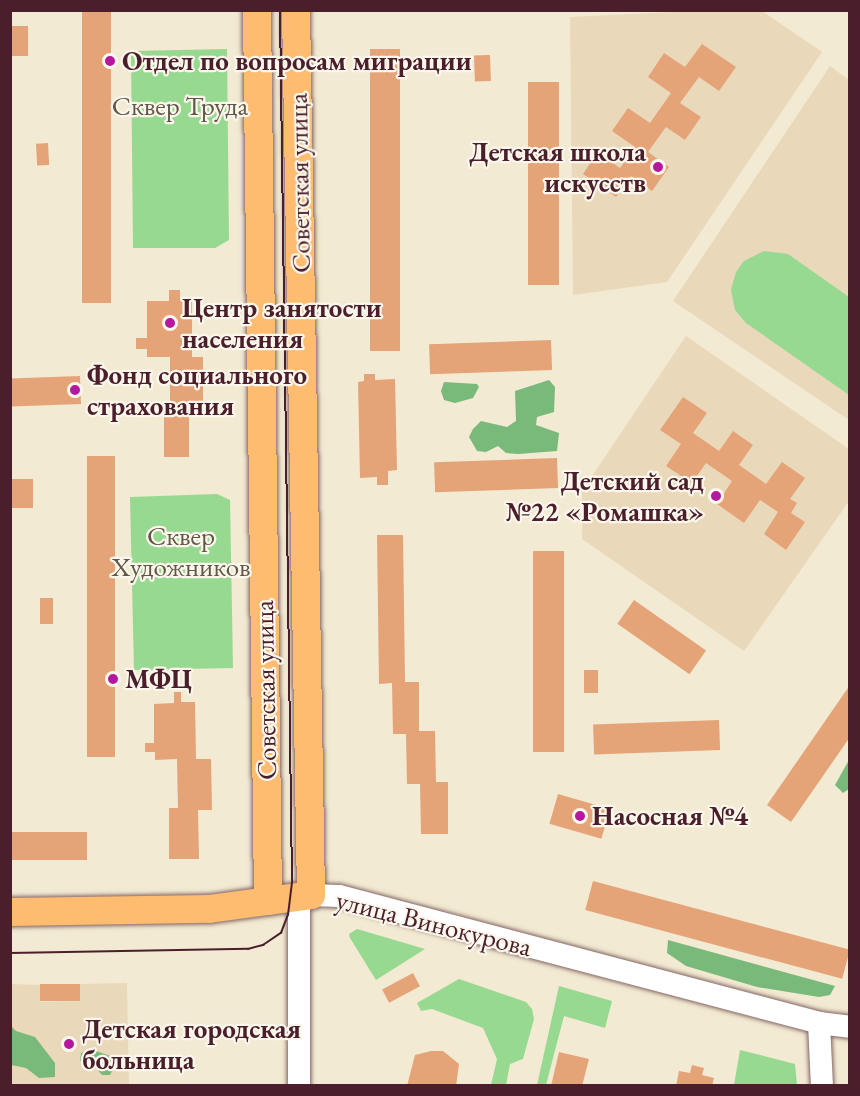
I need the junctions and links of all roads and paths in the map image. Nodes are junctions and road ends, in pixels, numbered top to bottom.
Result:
1 (257, 10) edge
2 (297, 10) edge
3 (305, 896) junction
4 (268, 901) junction
5 (10, 912) edge
6 (819, 1023) junction
7 (849, 1028) edge
8 (299, 1086) edge
9 (822, 1086) edge

1 - 4 main road, Советская улица
2 - 3 main road, Советская улица
3 - 4 main road, улица Винокурова
3 - 6 street, улица Винокурова
3 - 8 street
4 - 5 main road, улица Винокурова
6 - 7 street, улица Винокурова
6 - 9 street

